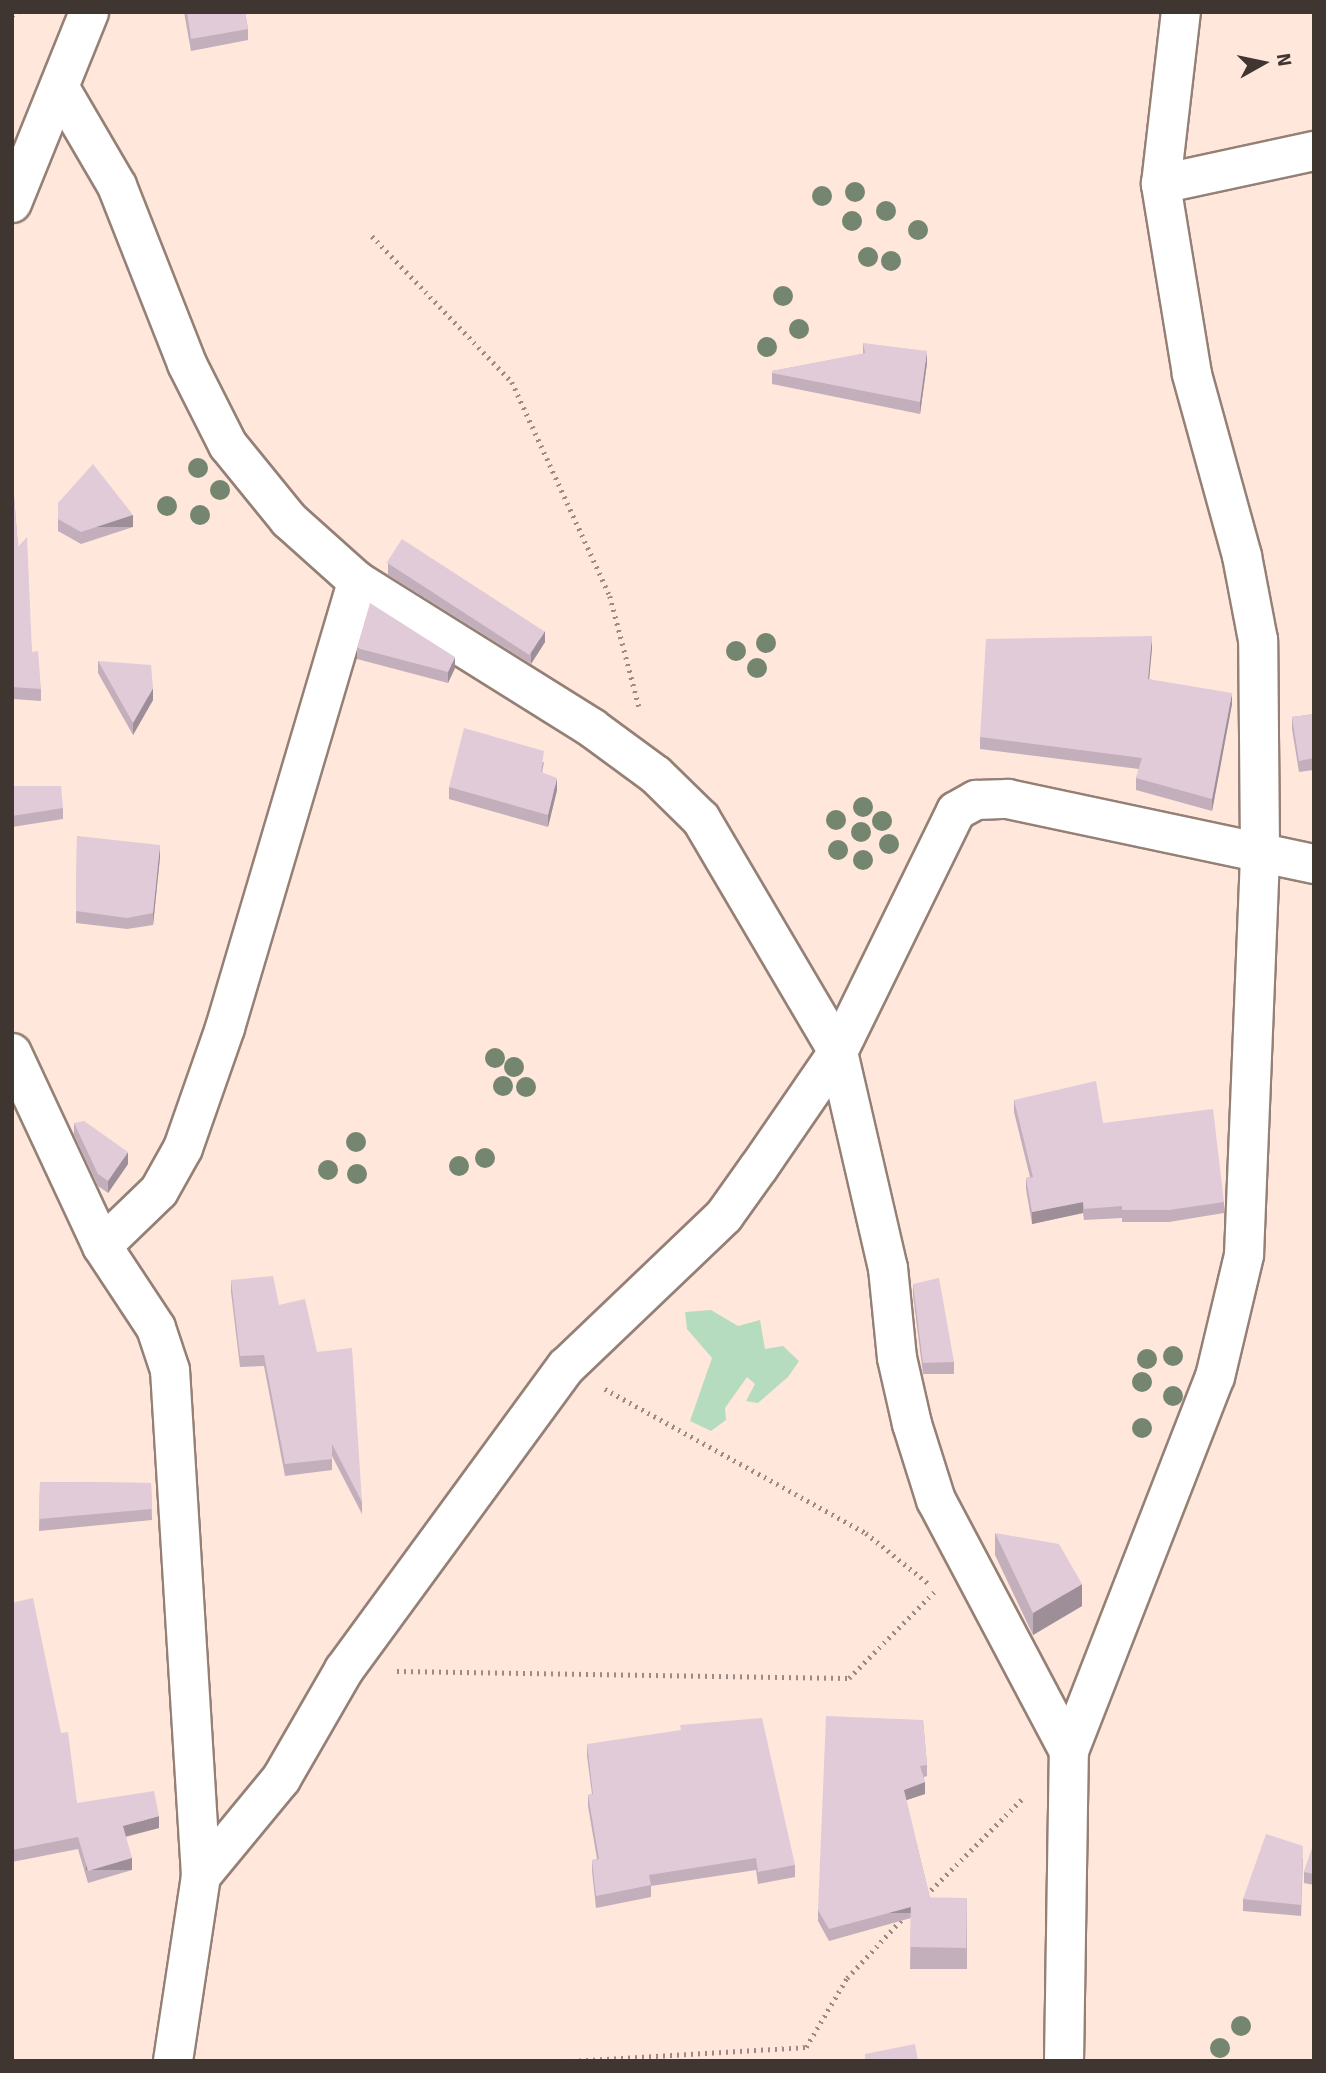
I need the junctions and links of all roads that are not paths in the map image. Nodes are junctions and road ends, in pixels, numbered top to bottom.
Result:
1 (89, 12) edge
2 (1181, 12) edge
3 (61, 90) junction
4 (1314, 151) edge
5 (1161, 184) junction
6 (12, 203) edge
7 (357, 581) junction
8 (1260, 850) junction
9 (1314, 864) edge
10 (838, 1052) junction
11 (12, 1053) edge
12 (103, 1246) junction
13 (1069, 1751) junction
14 (201, 1876) junction
15 (173, 2061) edge
16 (1064, 2061) edge

1 - 3 street
2 - 5 street
3 - 6 street
3 - 7 street
4 - 5 street
5 - 8 street
7 - 10 street
7 - 12 street
8 - 9 street
8 - 10 street
8 - 13 street
10 - 13 street
10 - 14 street
11 - 12 street
12 - 14 street
13 - 16 street
14 - 15 street

